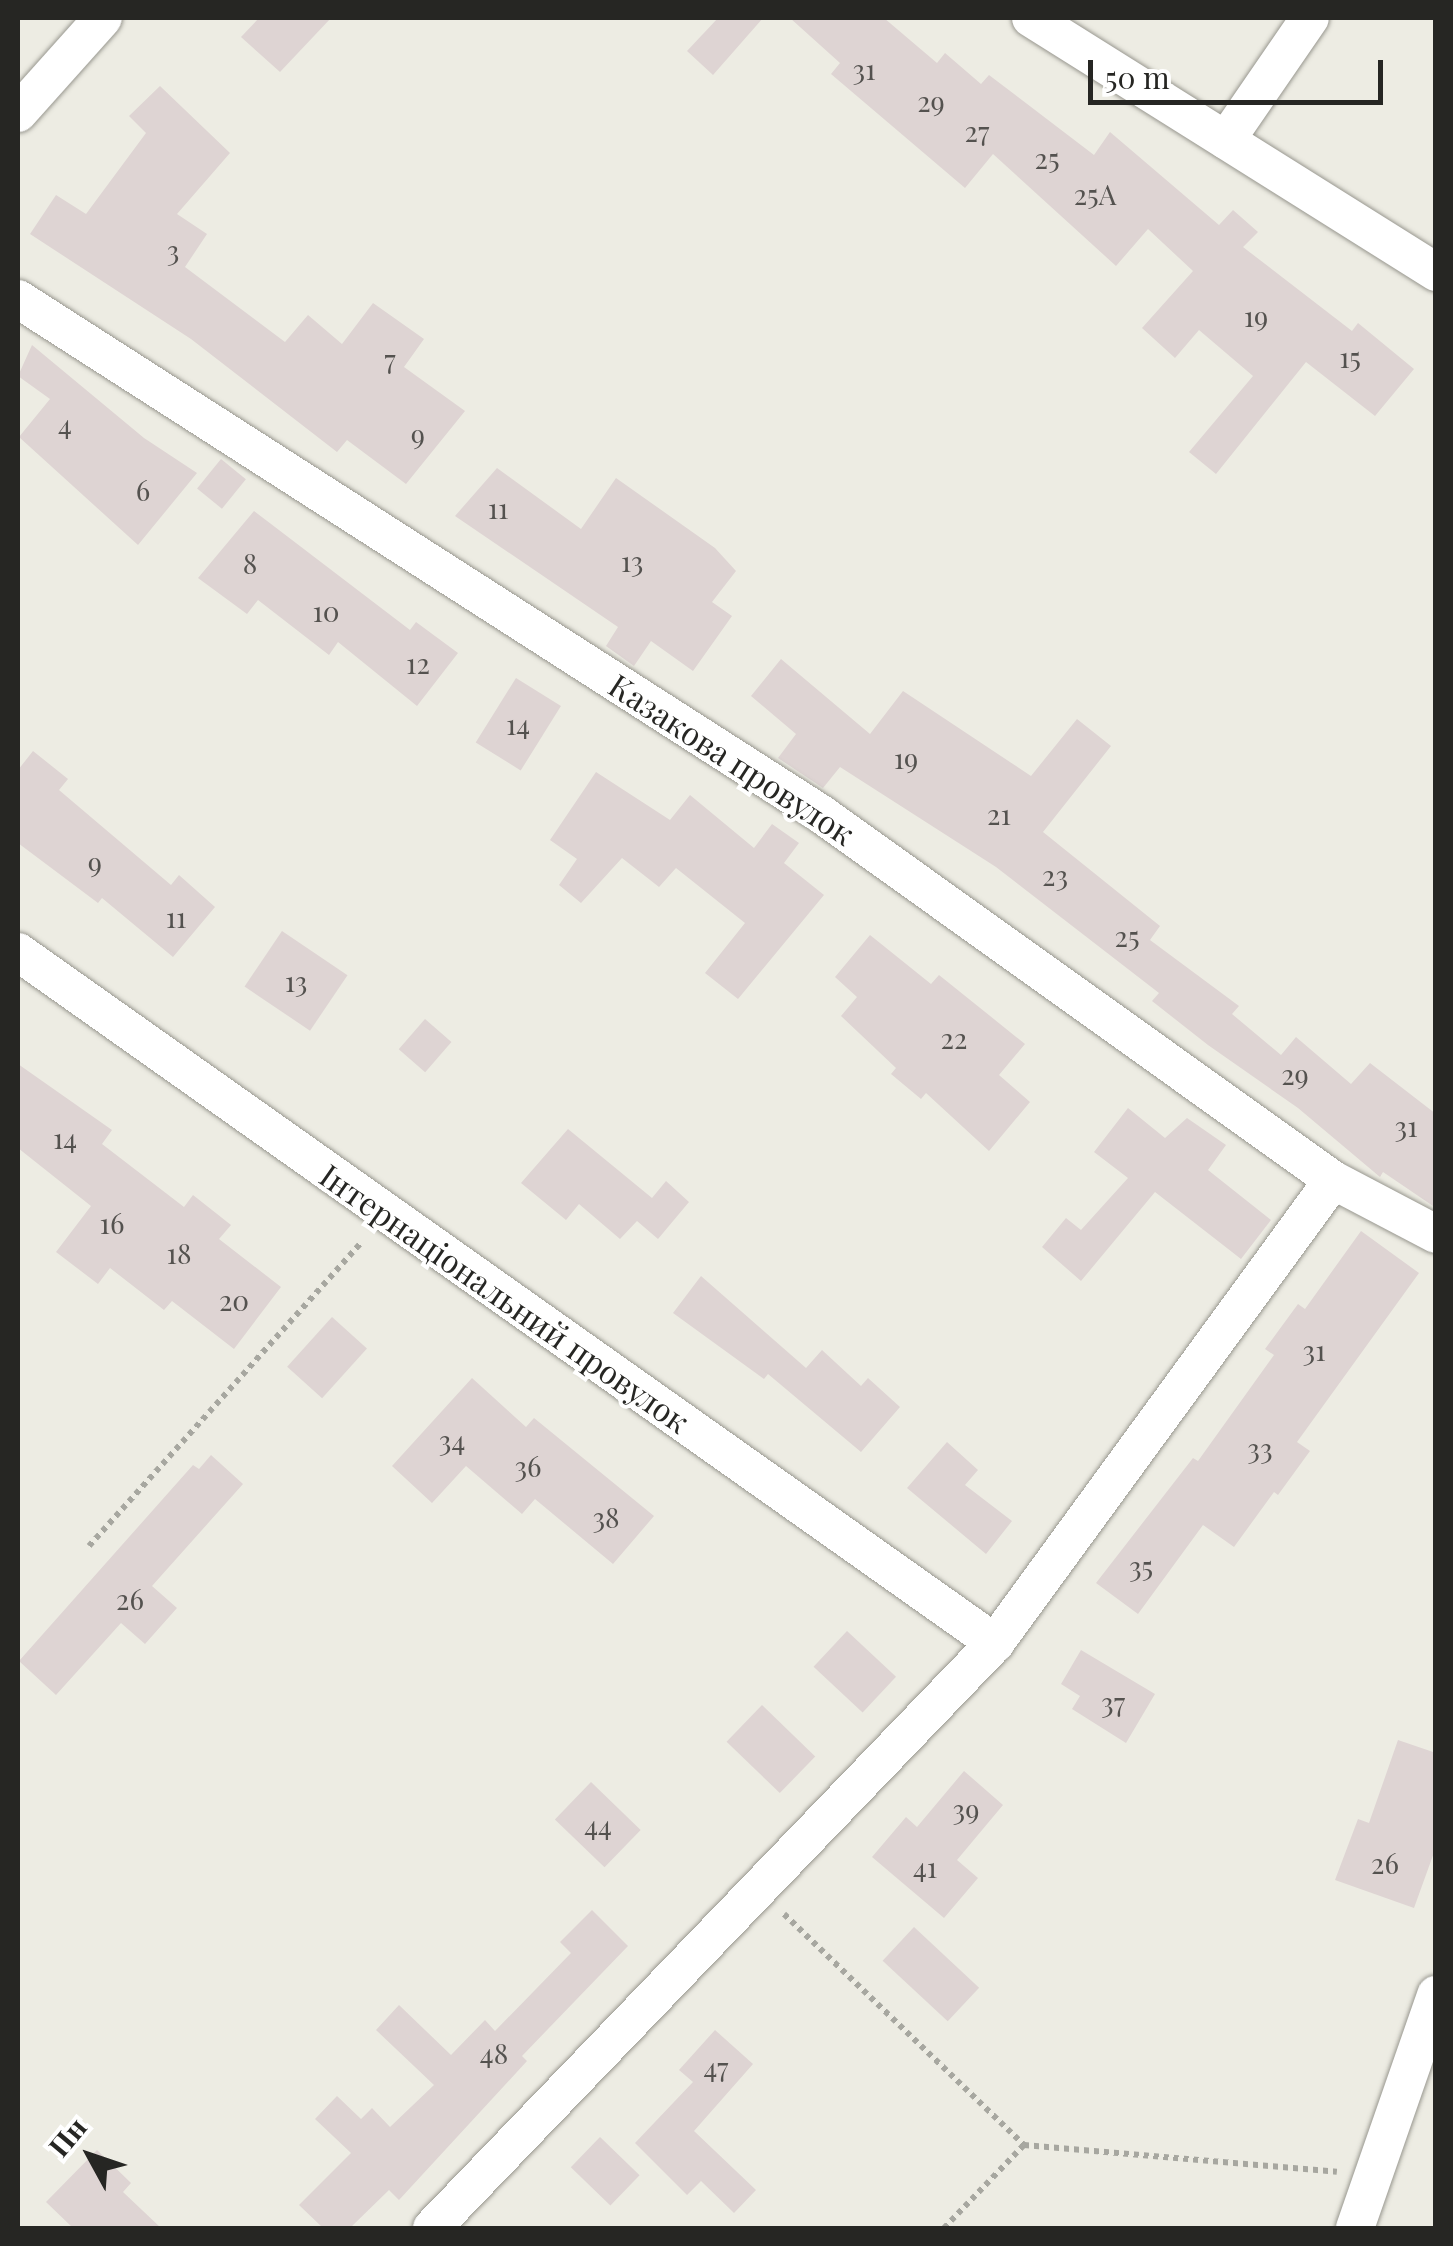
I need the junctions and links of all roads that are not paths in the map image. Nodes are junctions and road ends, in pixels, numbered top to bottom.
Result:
1 (103, 18) edge
2 (1031, 18) edge
3 (1310, 18) edge
4 (18, 113) edge
5 (1226, 140) junction
6 (1436, 272) edge
7 (18, 299) edge
8 (18, 952) edge
9 (1333, 1180) junction
10 (1436, 1234) edge
11 (995, 1642) junction
12 (1436, 1994) edge
13 (432, 2228) edge
14 (1355, 2228) edge

1 - 4 street
2 - 5 street
3 - 5 street
5 - 6 street
7 - 9 street, Казакова провулок
8 - 11 street, Інтернаціональний провулок
9 - 10 street, Казакова провулок
9 - 11 street
11 - 13 street
12 - 14 street

